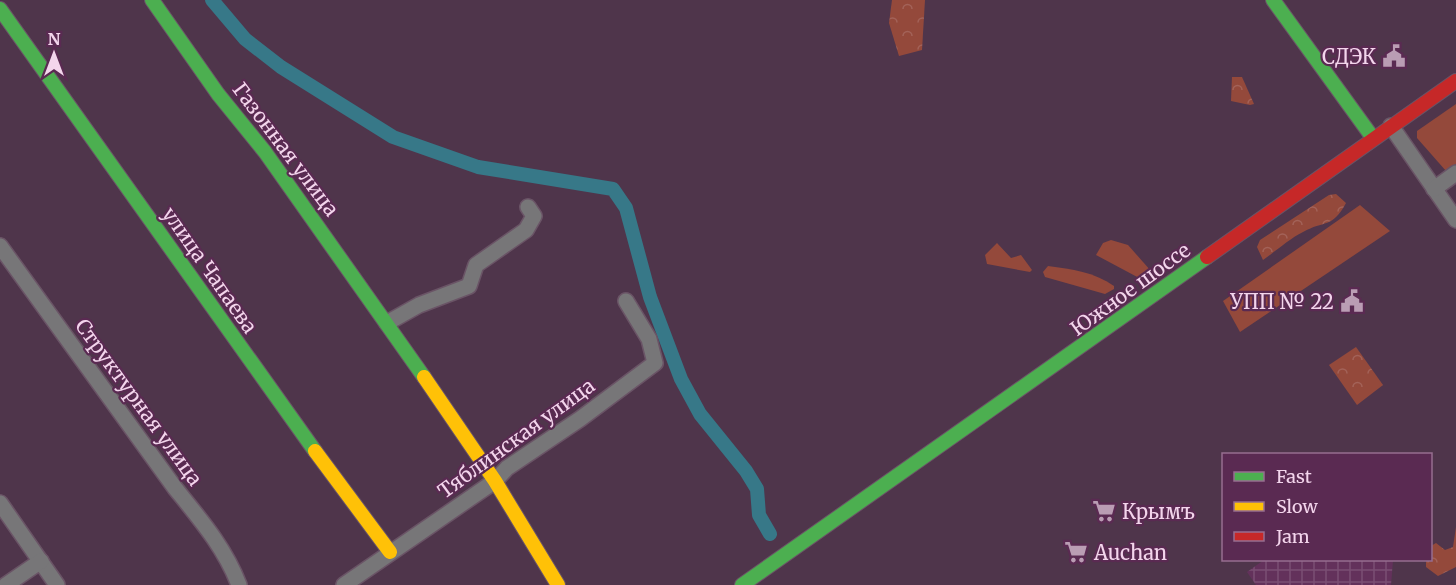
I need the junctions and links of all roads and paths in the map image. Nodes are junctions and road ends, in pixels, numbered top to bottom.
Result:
1 (152, 0) edge
2 (1273, 0) edge
3 (0, 9) edge
4 (1456, 81) edge
5 (1391, 126) junction
6 (1373, 138) junction
7 (1456, 173) edge
8 (1434, 189) junction
9 (528, 207) dead end
10 (1456, 220) edge
11 (0, 246) edge
12 (626, 301) dead end
13 (387, 323) junction
14 (495, 481) junction
15 (0, 503) edge
16 (390, 552) junction
17 (40, 561) junction
18 (6, 585) edge
19 (57, 585) edge
20 (239, 585) edge
21 (344, 585) edge
22 (558, 585) edge
23 (742, 585) edge

1 - 13 street, Газонная улица
2 - 6 street
3 - 16 street, улица Чапаева
4 - 5 street, Южное шоссе
5 - 6 street, Южное шоссе
5 - 8 street
6 - 23 street, Южное шоссе
7 - 8 street
8 - 10 street
9 - 13 street
11 - 20 street, Структурная улица
12 - 14 street, Тяблинская улица
13 - 14 street, Газонная улица
14 - 16 street, Тяблинская улица
14 - 22 street, Газонная улица
15 - 17 street
16 - 21 street, Тяблинская улица
17 - 18 street
17 - 19 street

